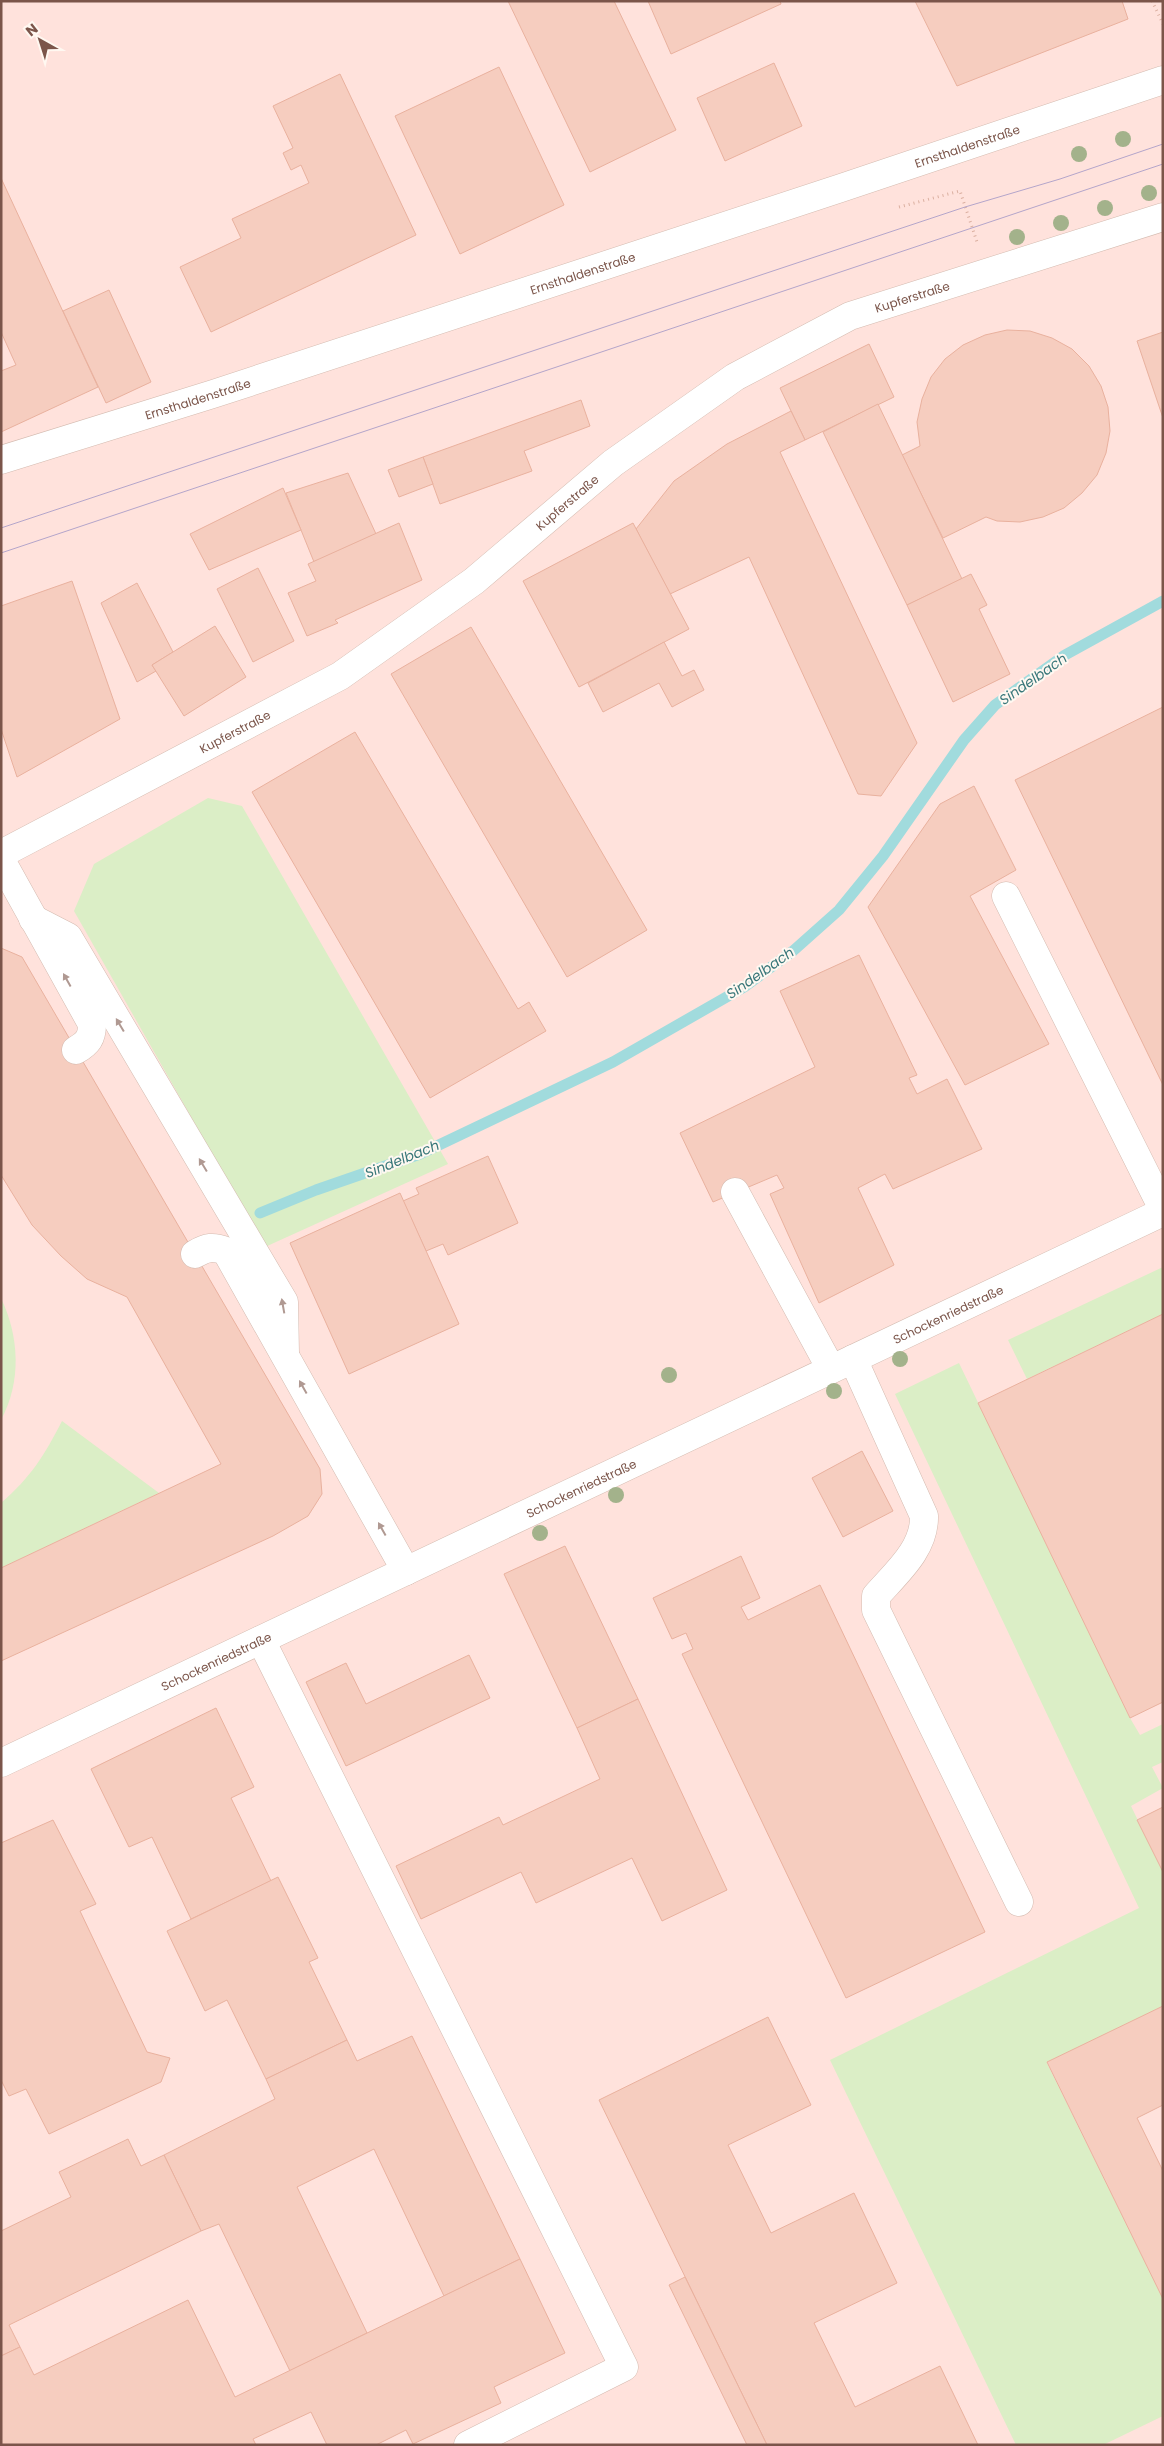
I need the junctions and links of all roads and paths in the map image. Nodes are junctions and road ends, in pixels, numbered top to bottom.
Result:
1 (1152, 1) edge
2 (1163, 24) edge
3 (1163, 80) edge
4 (960, 191) dead end
5 (1163, 216) edge
6 (978, 244) dead end
7 (1, 460) edge
8 (1, 854) edge
9 (1, 860) edge
10 (1006, 896) dead end
11 (33, 919) junction
12 (76, 1050) dead end
13 (735, 1192) dead end
14 (1163, 1210) edge
15 (195, 1254) dead end
16 (285, 1354) junction
17 (842, 1364) junction
18 (406, 1572) junction
19 (262, 1640) junction
20 (1, 1763) edge
21 (1019, 1902) dead end
22 (468, 2445) edge

1 - 2 path
3 - 7 street, Ernsthaldenstraße
4 - 6 path
5 - 8 street, Kupferstraße
9 - 11 street
10 - 14 street
12 -> 11 street
16 -> 11 street
13 - 17 street
14 - 17 street, Schockenriedstraße
15 - 16 street
18 -> 16 street
17 - 18 street, Schockenriedstraße
17 - 21 street
18 - 19 street, Schockenriedstraße
19 - 20 street, Schockenriedstraße
19 - 22 street

